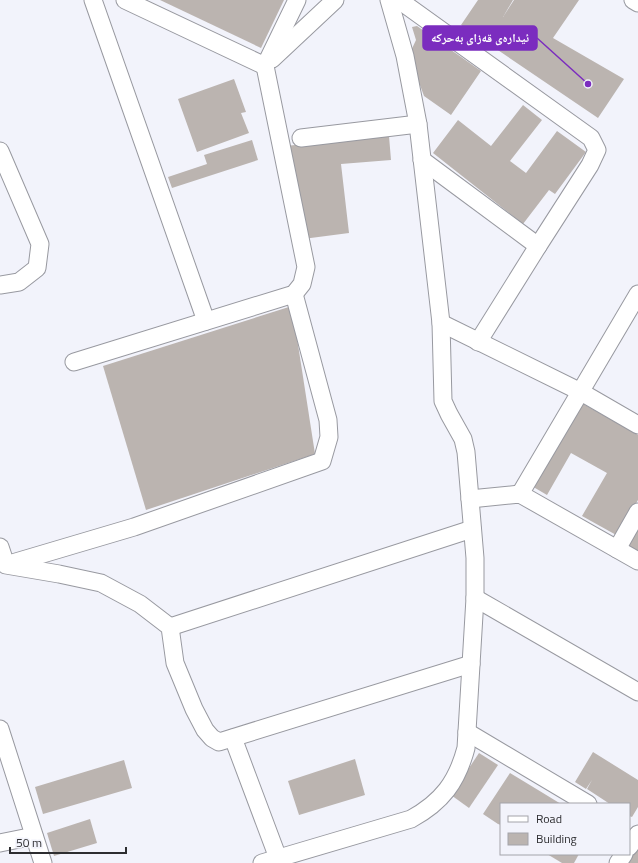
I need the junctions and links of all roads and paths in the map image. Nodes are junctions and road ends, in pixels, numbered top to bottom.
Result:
1 (93, 0) edge
2 (125, 0) edge
3 (297, 0) edge
4 (335, 0) edge
5 (388, 0) edge
6 (398, 0) edge
7 (633, 0) edge
8 (638, 3) edge
9 (265, 66) junction
10 (418, 124) junction
11 (301, 138) dead end
12 (0, 151) edge
13 (422, 160) junction
14 (538, 246) junction
15 (0, 285) edge
16 (294, 294) junction
17 (638, 294) edge
18 (206, 321) junction
19 (441, 323) junction
20 (478, 342) junction
21 (74, 362) dead end
22 (581, 392) junction
23 (638, 425) edge
24 (520, 494) junction
25 (470, 499) junction
26 (638, 512) edge
27 (472, 529) junction
28 (0, 547) edge
29 (617, 549) junction
30 (638, 561) edge
31 (3, 566) edge
32 (475, 598) junction
33 (170, 627) junction
34 (471, 664) junction
35 (638, 692) edge
36 (0, 729) edge
37 (467, 732) junction
38 (233, 738) junction
39 (0, 758) edge
40 (17, 782) junction
41 (586, 803) edge
42 (638, 834) edge
43 (34, 836) junction
44 (0, 843) edge
45 (630, 846) edge
46 (270, 861) edge
47 (43, 863) edge

1 - 18 street
2 - 9 street
3 - 9 street
4 - 9 street
5 - 10 street
6 - 14 street
7 - 8 street
9 - 16 street
10 - 11 street
10 - 13 street
12 - 15 street
13 - 14 street
13 - 19 street
14 - 20 street
16 - 18 street
16 - 31 street
17 - 22 street
18 - 21 street
19 - 20 street
19 - 25 street
20 - 22 street
22 - 23 street
22 - 24 street
24 - 25 street
24 - 29 street
25 - 27 street
26 - 29 street
27 - 32 street
27 - 33 street
28 - 31 street
29 - 30 street
31 - 33 street
32 - 34 street
32 - 35 street
33 - 38 street
34 - 37 street
34 - 38 street
36 - 40 street
37 - 41 street
37 - 46 street
38 - 46 street
39 - 40 street
40 - 43 street
42 - 45 street
43 - 44 street
43 - 47 street

